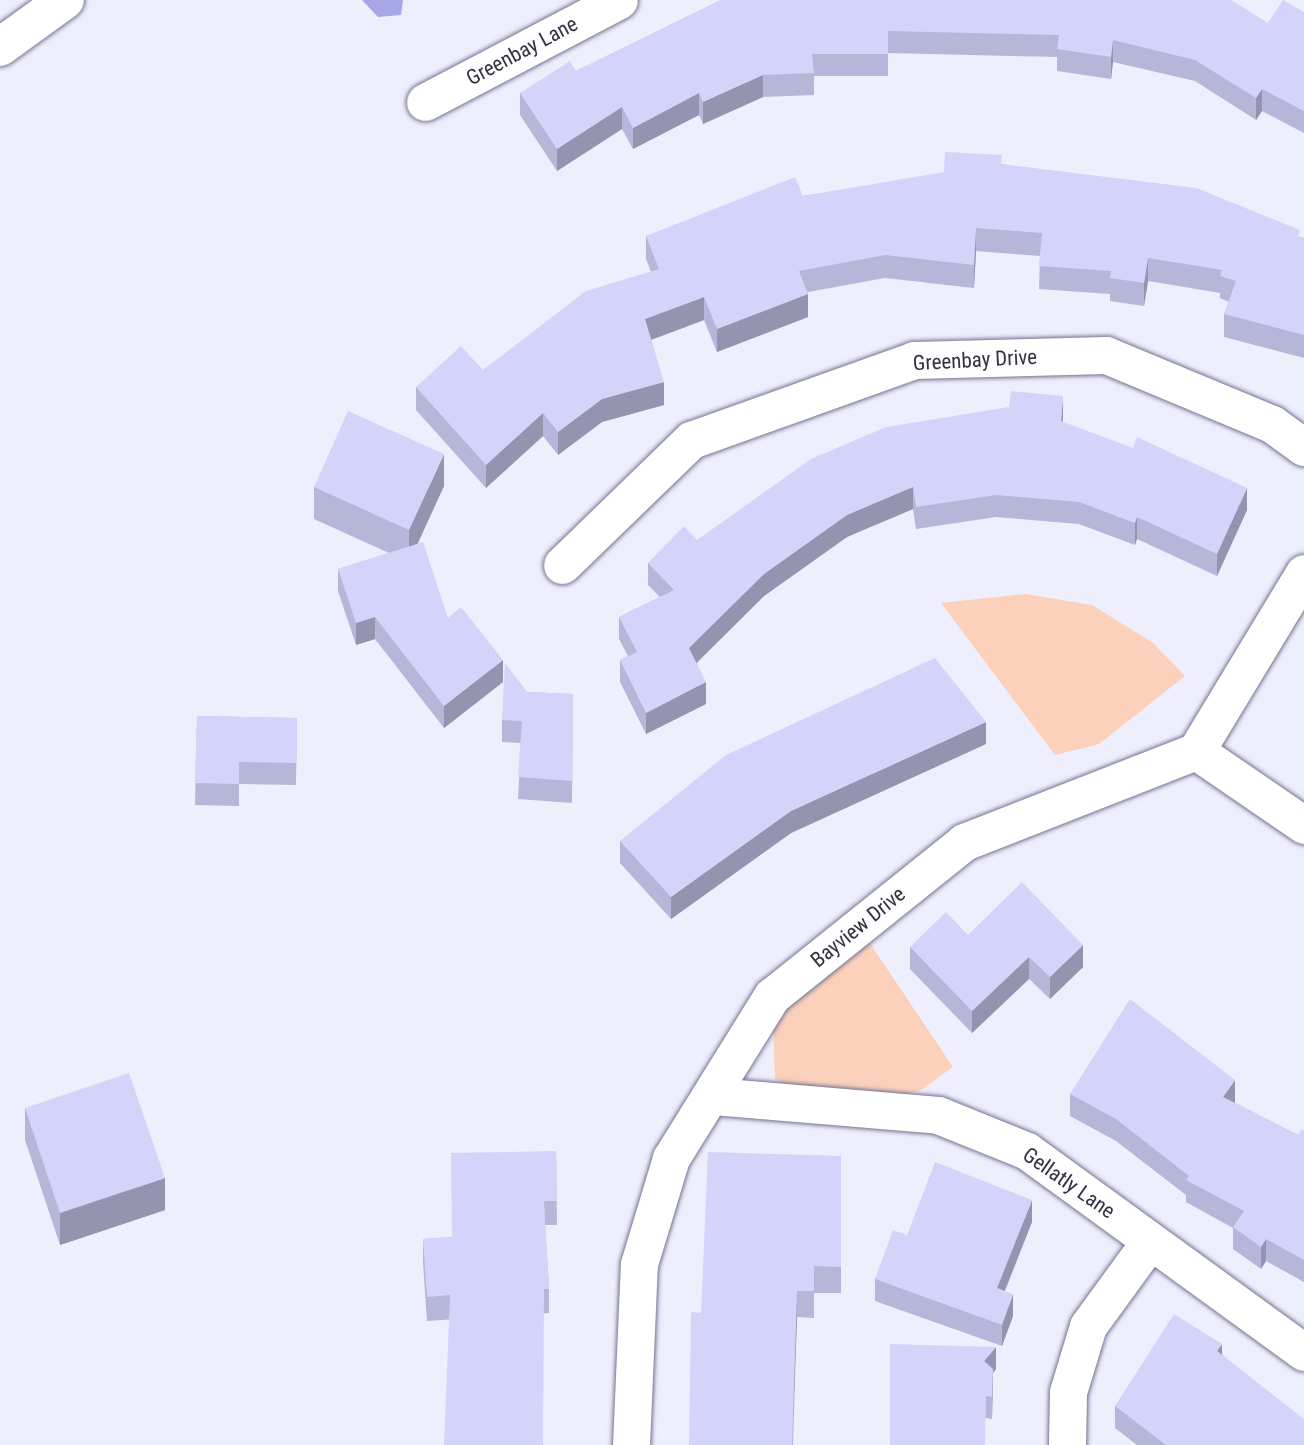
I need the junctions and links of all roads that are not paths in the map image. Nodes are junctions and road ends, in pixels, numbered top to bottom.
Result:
1 (65, 0) edge
2 (619, 0) edge
3 (0, 47) edge
4 (425, 102) dead end
5 (1304, 447) edge
6 (562, 565) dead end
7 (1304, 573) edge
8 (1196, 751) junction
9 (1304, 825) edge
10 (713, 1096) junction
11 (1150, 1241) junction
12 (1304, 1352) edge
13 (631, 1445) edge
14 (1067, 1445) edge

1 - 3 street
2 - 4 street, Greenbay Lane
5 - 6 street, Greenbay Drive
7 - 8 street
8 - 9 street
8 - 10 street, Bayview Drive
10 - 11 street, Gellatly Lane
10 - 13 street, Bayview Drive
11 - 12 street, Gellatly Lane
11 - 14 street

